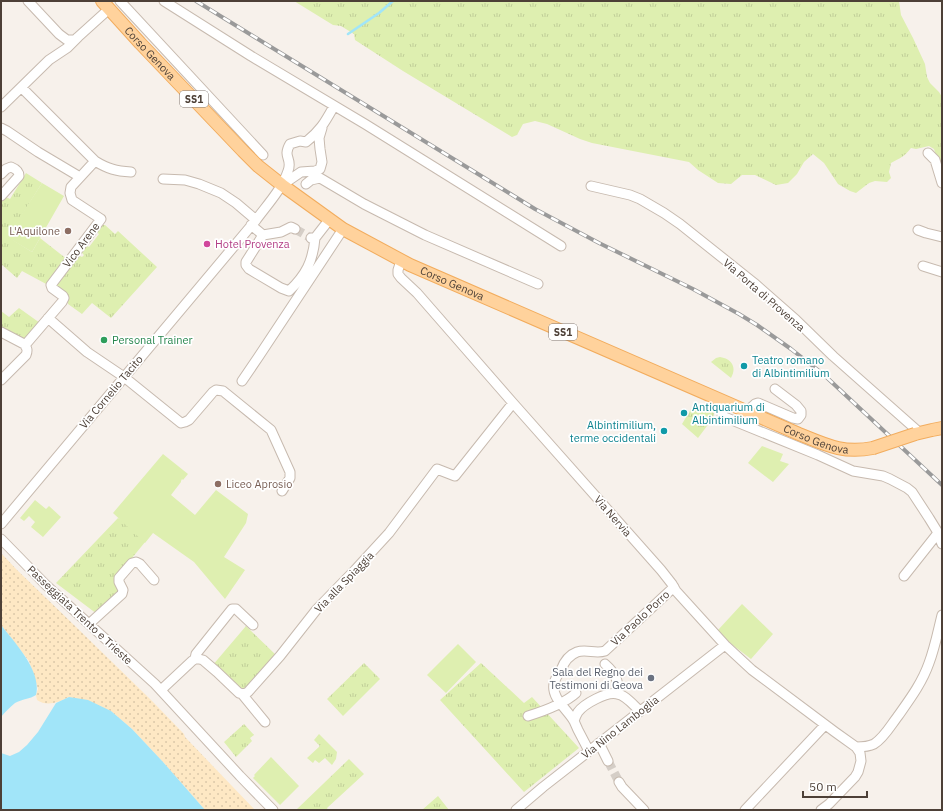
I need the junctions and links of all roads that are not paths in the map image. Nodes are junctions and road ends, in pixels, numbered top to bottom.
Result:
1 (28, 1) edge
2 (120, 1) edge
3 (164, 1) edge
4 (106, 5) edge
5 (74, 40) junction
6 (22, 88) junction
7 (334, 106) junction
8 (1, 107) edge
9 (323, 126) junction
10 (1, 128) edge
11 (928, 154) dead end
12 (263, 155) dead end
13 (95, 161) junction
14 (131, 172) dead end
15 (1, 174) edge
16 (80, 177) junction
17 (163, 179) dead end
18 (942, 183) edge
19 (306, 184) dead end
20 (282, 185) junction
21 (591, 186) dead end
22 (1, 196) edge
23 (329, 220) junction
24 (253, 223) junction
25 (295, 229) tunnel mouth
26 (343, 229) junction
27 (918, 230) dead end
28 (263, 235) junction
29 (942, 237) edge
30 (561, 246) dead end
31 (401, 261) junction
32 (923, 266) dead end
33 (942, 272) edge
34 (538, 284) dead end
35 (48, 318) junction
36 (1, 332) edge
37 (24, 344) junction
38 (124, 377) junction
39 (1, 380) edge
40 (242, 381) dead end
41 (775, 389) dead end
42 (513, 403) junction
43 (726, 403) junction
44 (746, 412) junction
45 (942, 428) edge
46 (918, 433) junction
47 (282, 492) dead end
48 (1, 524) edge
49 (938, 533) junction
50 (1, 539) edge
51 (942, 544) edge
52 (904, 576) dead end
53 (154, 580) dead end
54 (674, 587) junction
55 (942, 615) edge
56 (89, 624) junction
57 (253, 625) dead end
58 (725, 645) junction
59 (195, 659) junction
60 (605, 664) dead end
61 (161, 690) junction
62 (576, 693) dead end
63 (242, 694) junction
64 (618, 694) junction
65 (560, 703) junction
66 (640, 711) junction
67 (528, 716) dead end
68 (574, 721) junction
69 (265, 722) dead end
70 (825, 724) junction
71 (599, 743) junction
72 (856, 746) junction
73 (589, 751) junction
74 (608, 761) tunnel mouth
75 (619, 782) tunnel mouth
76 (273, 810) edge
77 (516, 810) edge
78 (644, 810) edge
79 (745, 810) edge
80 (821, 810) edge

1 - 5 street
2 - 12 street
3 - 7 street
4 - 5 street
4 - 20 main road, Corso Genova / SS1
5 - 6 street
6 - 8 street
6 - 13 street
7 - 9 street
7 - 30 street
9 - 20 street
9 - 20 street
10 - 16 street
11 - 18 street
13 - 14 street
13 - 16 street
15 - 22 street
16 - 35 street, Vico Arene
17 - 24 street
19 - 34 street
20 - 23 main road, Corso Genova / SS1
20 - 24 street, Via Cornelio Tacito
21 - 46 street, Via Porta di Provenza
23 - 26 main road, Corso Genova / SS1
23 - 28 street
24 - 28 street
24 - 38 street, Via Cornelio Tacito
25 - 28 street
26 - 31 main road, Corso Genova / SS1
26 - 40 street
27 - 29 street
31 - 42 street, Via Nervia
31 - 43 main road, Corso Genova / SS1
32 - 33 street
35 - 37 street
35 - 38 street
36 - 37 street
37 - 39 street
38 - 47 street
38 - 48 street, Via Cornelio Tacito
41 - 44 street
42 - 54 street, Via Nervia
42 - 63 street, Via alla Spiaggia
43 - 44 main road, Corso Genova / SS1
43 - 49 street
44 - 46 main road, Corso Genova / SS1, bridge
45 - 46 main road, SS1
49 - 51 street
49 - 52 street
50 - 56 street, Passeggiata Trento e Trieste
53 - 56 street
54 - 58 street, Via Nervia
54 - 65 street, Via Paolo Porro
55 - 72 street
56 - 61 street, Passeggiata Trento e Trieste
57 - 59 street
58 - 66 street, Via Nino Lamboglia
58 - 70 street, Via Nervia
59 - 61 street
59 - 63 street
60 - 64 street
61 - 76 street, Passeggiata Trento e Trieste
62 - 65 street
63 - 69 street
64 - 66 street
64 - 68 street
65 - 67 street
65 - 68 street
66 - 71 street, Via Nino Lamboglia
68 - 73 street
70 - 72 street, Via Nervia
70 - 79 street
71 - 73 street, Via Nino Lamboglia
71 - 74 street
72 - 80 street
73 - 77 street, Via Nino Lamboglia
75 - 78 street

